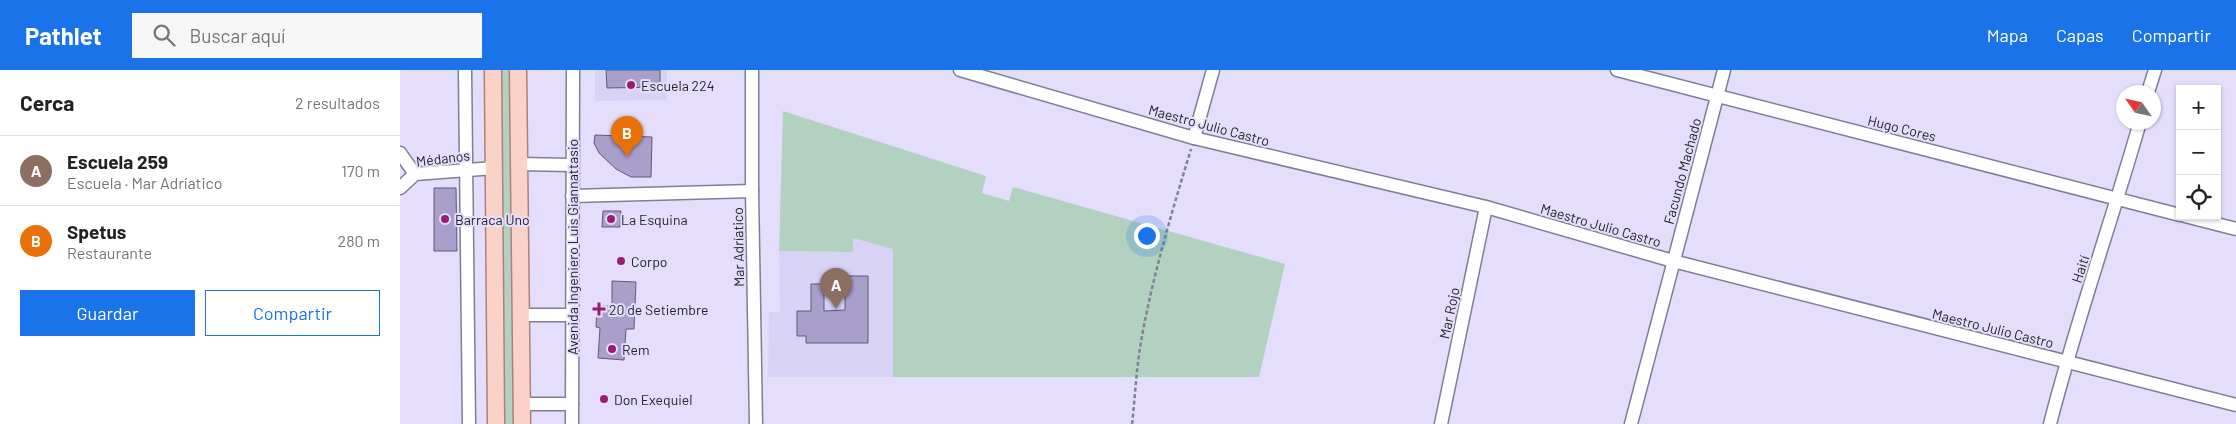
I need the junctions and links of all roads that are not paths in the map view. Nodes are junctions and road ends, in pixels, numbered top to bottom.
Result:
1 (465, 70) edge
2 (493, 70) edge
3 (518, 70) edge
4 (573, 70) edge
5 (752, 70) edge
6 (960, 70) edge
7 (1214, 70) edge
8 (1617, 70) edge
9 (1724, 70) edge
10 (2154, 70) edge
11 (2150, 85) edge
12 (1717, 96) junction
13 (2138, 130) edge
14 (1194, 138) junction
15 (400, 153) edge
16 (519, 164) junction
17 (572, 165) junction
18 (494, 168) junction
19 (465, 170) junction
20 (415, 174) junction
21 (400, 188) edge
22 (752, 191) junction
23 (572, 196) junction
24 (2118, 199) junction
25 (1486, 207) junction
26 (2176, 214) edge
27 (2201, 220) edge
28 (2236, 229) edge
29 (1673, 261) junction
30 (572, 314) junction
31 (521, 315) junction
32 (2066, 362) junction
33 (522, 404) junction
34 (572, 404) junction
35 (2236, 406) edge
36 (468, 424) edge
37 (496, 424) edge
38 (522, 424) edge
39 (572, 424) edge
40 (756, 424) edge
41 (1441, 424) edge
42 (1631, 424) edge
43 (2050, 424) edge

1 - 19 street
2 - 18 main road
3 - 16 main road
4 - 17 street, Avenida Ingeniero Luis Giannattasio
5 - 22 street, Mar Adríatico
6 - 14 street, Maestro Julio Castro
7 - 14 street
8 - 12 street, Hugo Cores
9 - 12 street, Facundo Machado
10 - 11 street
12 - 24 street, Hugo Cores
12 - 29 street, Facundo Machado
13 - 24 street, Haití
14 - 25 street, Maestro Julio Castro
15 - 20 street
16 - 17 street
16 - 31 main road
17 - 23 street, Avenida Ingeniero Luis Giannattasio
18 - 19 street, Médanos
18 - 37 main road
19 - 20 street, Médanos
19 - 36 street
20 - 21 street, Médanos
22 - 23 street
22 - 40 street, Mar Adríatico
23 - 30 street, Avenida Ingeniero Luis Giannattasio
24 - 26 street, Hugo Cores
24 - 32 street, Haití
25 - 29 street, Maestro Julio Castro
25 - 41 street, Mar Rojo
27 - 28 street
29 - 32 street, Maestro Julio Castro
29 - 42 street, Facundo Machado
30 - 31 street
30 - 34 street, Avenida Ingeniero Luis Giannattasio
31 - 33 main road
32 - 35 street, Maestro Julio Castro
32 - 43 street, Haití
33 - 34 street
33 - 38 main road
34 - 39 street, Avenida Ingeniero Luis Giannattasio

